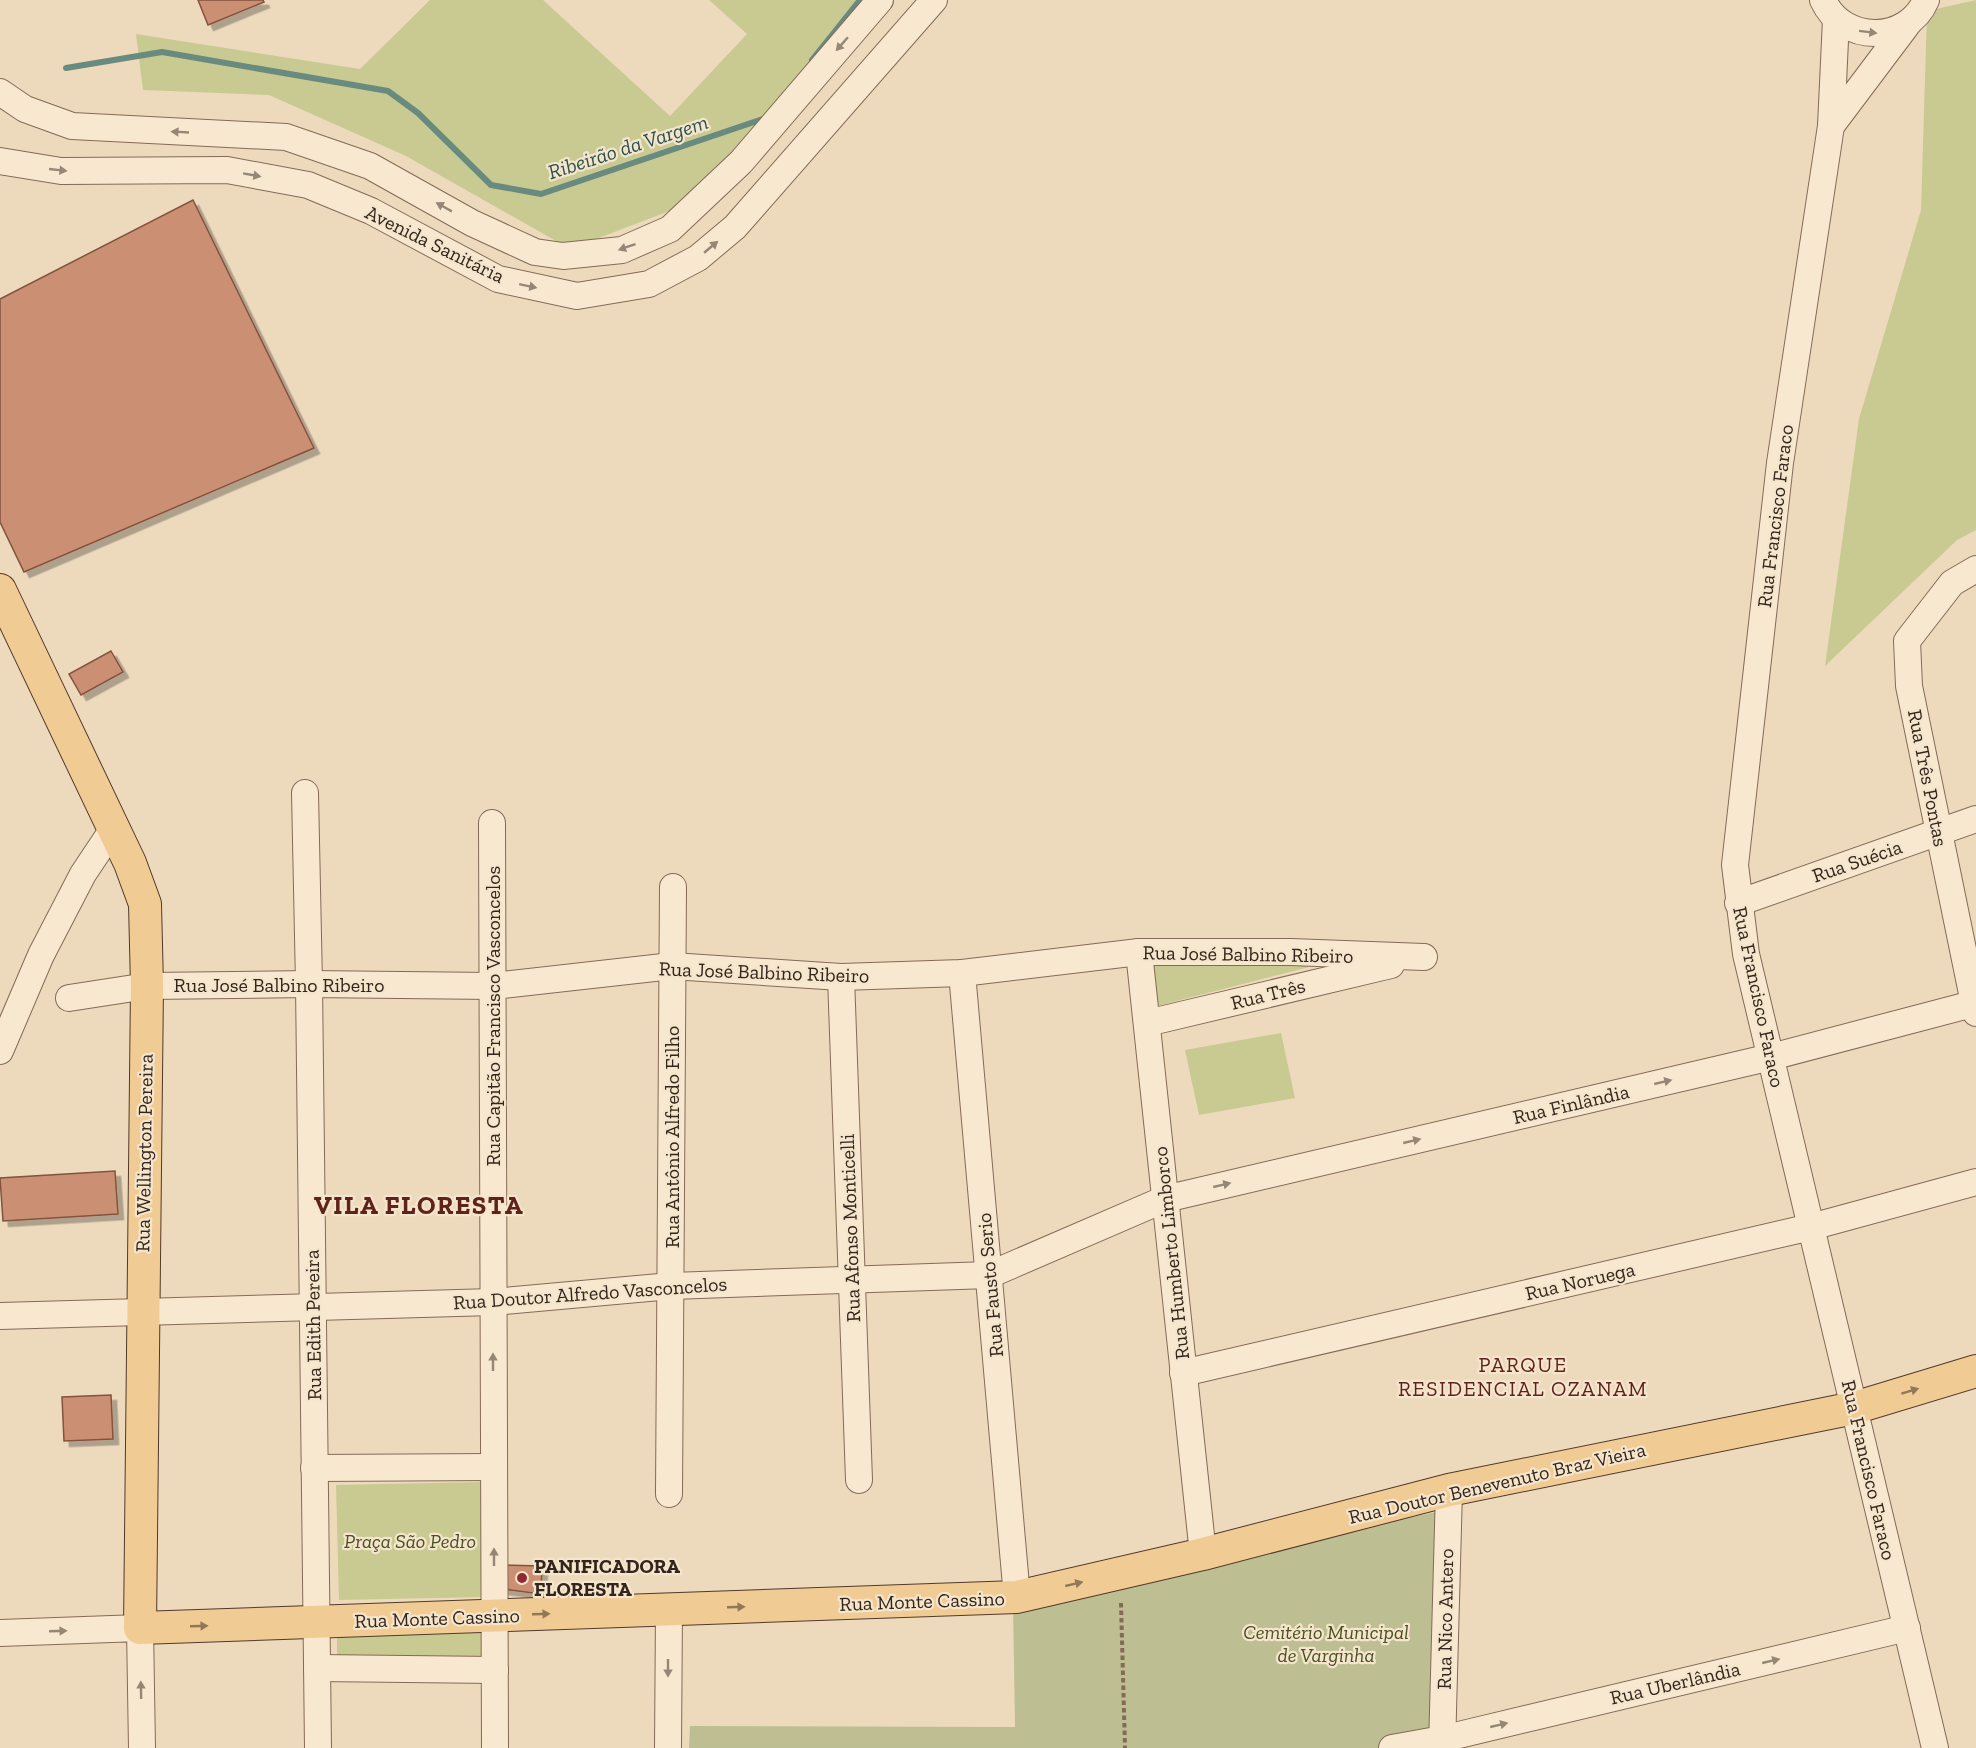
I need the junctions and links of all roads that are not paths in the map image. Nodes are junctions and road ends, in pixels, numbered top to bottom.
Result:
1 (880, 0) edge
2 (934, 0) edge
3 (1926, 0) edge
4 (1829, 9) edge
5 (1907, 25) junction
6 (0, 92) edge
7 (1831, 126) junction
8 (0, 161) edge
9 (1976, 569) edge
10 (0, 590) edge
11 (305, 793) dead end
12 (1976, 819) edge
13 (492, 823) dead end
14 (113, 829) junction
15 (1939, 832) junction
16 (673, 887) dead end
17 (1738, 903) junction
18 (1139, 951) junction
19 (1424, 957) joint
20 (672, 966) junction
21 (962, 974) junction
22 (841, 977) junction
23 (309, 984) junction
24 (147, 986) junction
25 (493, 986) junction
26 (69, 998) dead end
27 (1975, 1007) edge
28 (1147, 1023) junction
29 (0, 1051) edge
30 (1771, 1057) junction
31 (1976, 1182) edge
32 (1165, 1199) junction
33 (1811, 1227) junction
34 (989, 1275) junction
35 (852, 1279) junction
36 (671, 1286) junction
37 (493, 1302) junction
38 (312, 1307) junction
39 (142, 1312) junction
40 (0, 1316) edge
41 (1976, 1371) edge
42 (1183, 1373) junction
43 (1854, 1408) junction
44 (494, 1467) junction
45 (314, 1468) junction
46 (859, 1480) dead end
47 (1449, 1490) junction
48 (669, 1494) dead end
49 (1203, 1554) junction
50 (1017, 1597) junction
51 (669, 1610) junction
52 (494, 1616) junction
53 (317, 1622) junction
54 (140, 1628) junction
55 (1907, 1628) junction
56 (0, 1633) edge
57 (317, 1668) junction
58 (495, 1670) junction
59 (1442, 1743) edge
60 (142, 1748) edge
61 (318, 1748) edge
62 (495, 1748) edge
63 (668, 1748) edge
64 (1392, 1748) edge
65 (1935, 1748) edge

1 -> 6 street, Avenida Sanitária
8 -> 2 street, Avenida Sanitária
3 - 5 street, Rua Francisco Faraco
4 -> 5 street
4 - 7 street, Rua Francisco Faraco
5 - 7 street, Rua Francisco Faraco
7 - 17 street, Rua Francisco Faraco
9 - 15 street, Rua Três Pontas
10 - 14 main road, Rua Wellington Pereira
11 - 23 street, Rua Edith Pereira
12 - 15 street, Rua Suécia
13 - 25 street, Rua Capitão Francisco Vasconcelos
14 - 24 main road, Rua Wellington Pereira
14 - 29 street
15 - 17 street, Rua Suécia
15 - 27 street, Rua Três Pontas
16 - 20 street, Rua Antônio Alfredo Filho
17 - 30 street, Rua Francisco Faraco
18 - 19 street, Rua José Balbino Ribeiro
18 - 21 street, Rua José Balbino Ribeiro
18 - 28 street, Rua Humberto Limborco
19 - 28 street, Rua Três
20 - 22 street, Rua José Balbino Ribeiro
20 - 25 street, Rua José Balbino Ribeiro
20 - 36 street, Rua Antônio Alfredo Filho
21 - 22 street, Rua José Balbino Ribeiro
21 - 34 street, Rua Fausto Serio
22 - 35 street, Rua Afonso Monticelli
23 - 24 street, Rua José Balbino Ribeiro
23 - 25 street, Rua José Balbino Ribeiro
23 - 38 street, Rua Edith Pereira
24 - 26 street, Rua José Balbino Ribeiro
24 - 39 main road, Rua Wellington Pereira
25 - 37 street, Rua Capitão Francisco Vasconcelos
27 - 30 street, Rua Finlândia
28 - 32 street, Rua Humberto Limborco
32 -> 30 street, Rua Finlândia
30 - 33 street, Rua Francisco Faraco
31 - 33 street, Rua Noruega
32 - 34 street, Rua Doutor Alfredo Vasconcelos
32 - 42 street, Rua Humberto Limborco
33 - 42 street, Rua Noruega
33 - 43 street, Rua Francisco Faraco
34 - 35 street, Rua Doutor Alfredo Vasconcelos
34 - 50 street, Rua Fausto Serio
35 - 36 street, Rua Doutor Alfredo Vasconcelos
35 - 46 street, Rua Afonso Monticelli
36 - 37 street, Rua Doutor Alfredo Vasconcelos
36 - 48 street, Rua Antônio Alfredo Filho
37 - 38 street, Rua Doutor Alfredo Vasconcelos
44 -> 37 street, Rua Capitão Francisco Vasconcelos
38 - 39 street, Rua Doutor Alfredo Vasconcelos
38 - 45 street, Rua Edith Pereira
39 - 40 street, Rua Doutor Alfredo Vasconcelos
39 - 54 main road, Rua Wellington Pereira
43 -> 41 main road, Rua Doutor Benevenuto Braz Vieira
42 - 49 street, Rua Humberto Limborco
43 - 47 main road, Rua Doutor Benevenuto Braz Vieira
43 - 55 street, Rua Francisco Faraco
44 - 45 street
52 -> 44 street, Rua Capitão Francisco Vasconcelos
45 - 53 street, Rua Edith Pereira
47 - 49 main road, Rua Doutor Benevenuto Braz Vieira
47 - 59 street, Rua Nico Antero
50 -> 49 main road, Rua Doutor Benevenuto Braz Vieira
51 -> 50 main road, Rua Monte Cassino
52 -> 51 main road, Rua Monte Cassino
51 -> 63 street
52 - 53 main road, Rua Monte Cassino
52 - 58 street, Rua Capitão Francisco Vasconcelos
54 -> 53 main road, Rua Monte Cassino
53 - 57 street, Rua Edith Pereira
56 -> 54 street, Rua Monte Cassino
60 -> 54 street, Rua Wellington Pereira
59 -> 55 street, Rua Uberlândia
55 - 65 street, Rua Francisco Faraco
57 - 58 street
57 - 61 street, Rua Edith Pereira
58 - 62 street, Rua Capitão Francisco Vasconcelos
59 - 64 street, Rua Uberlândia

